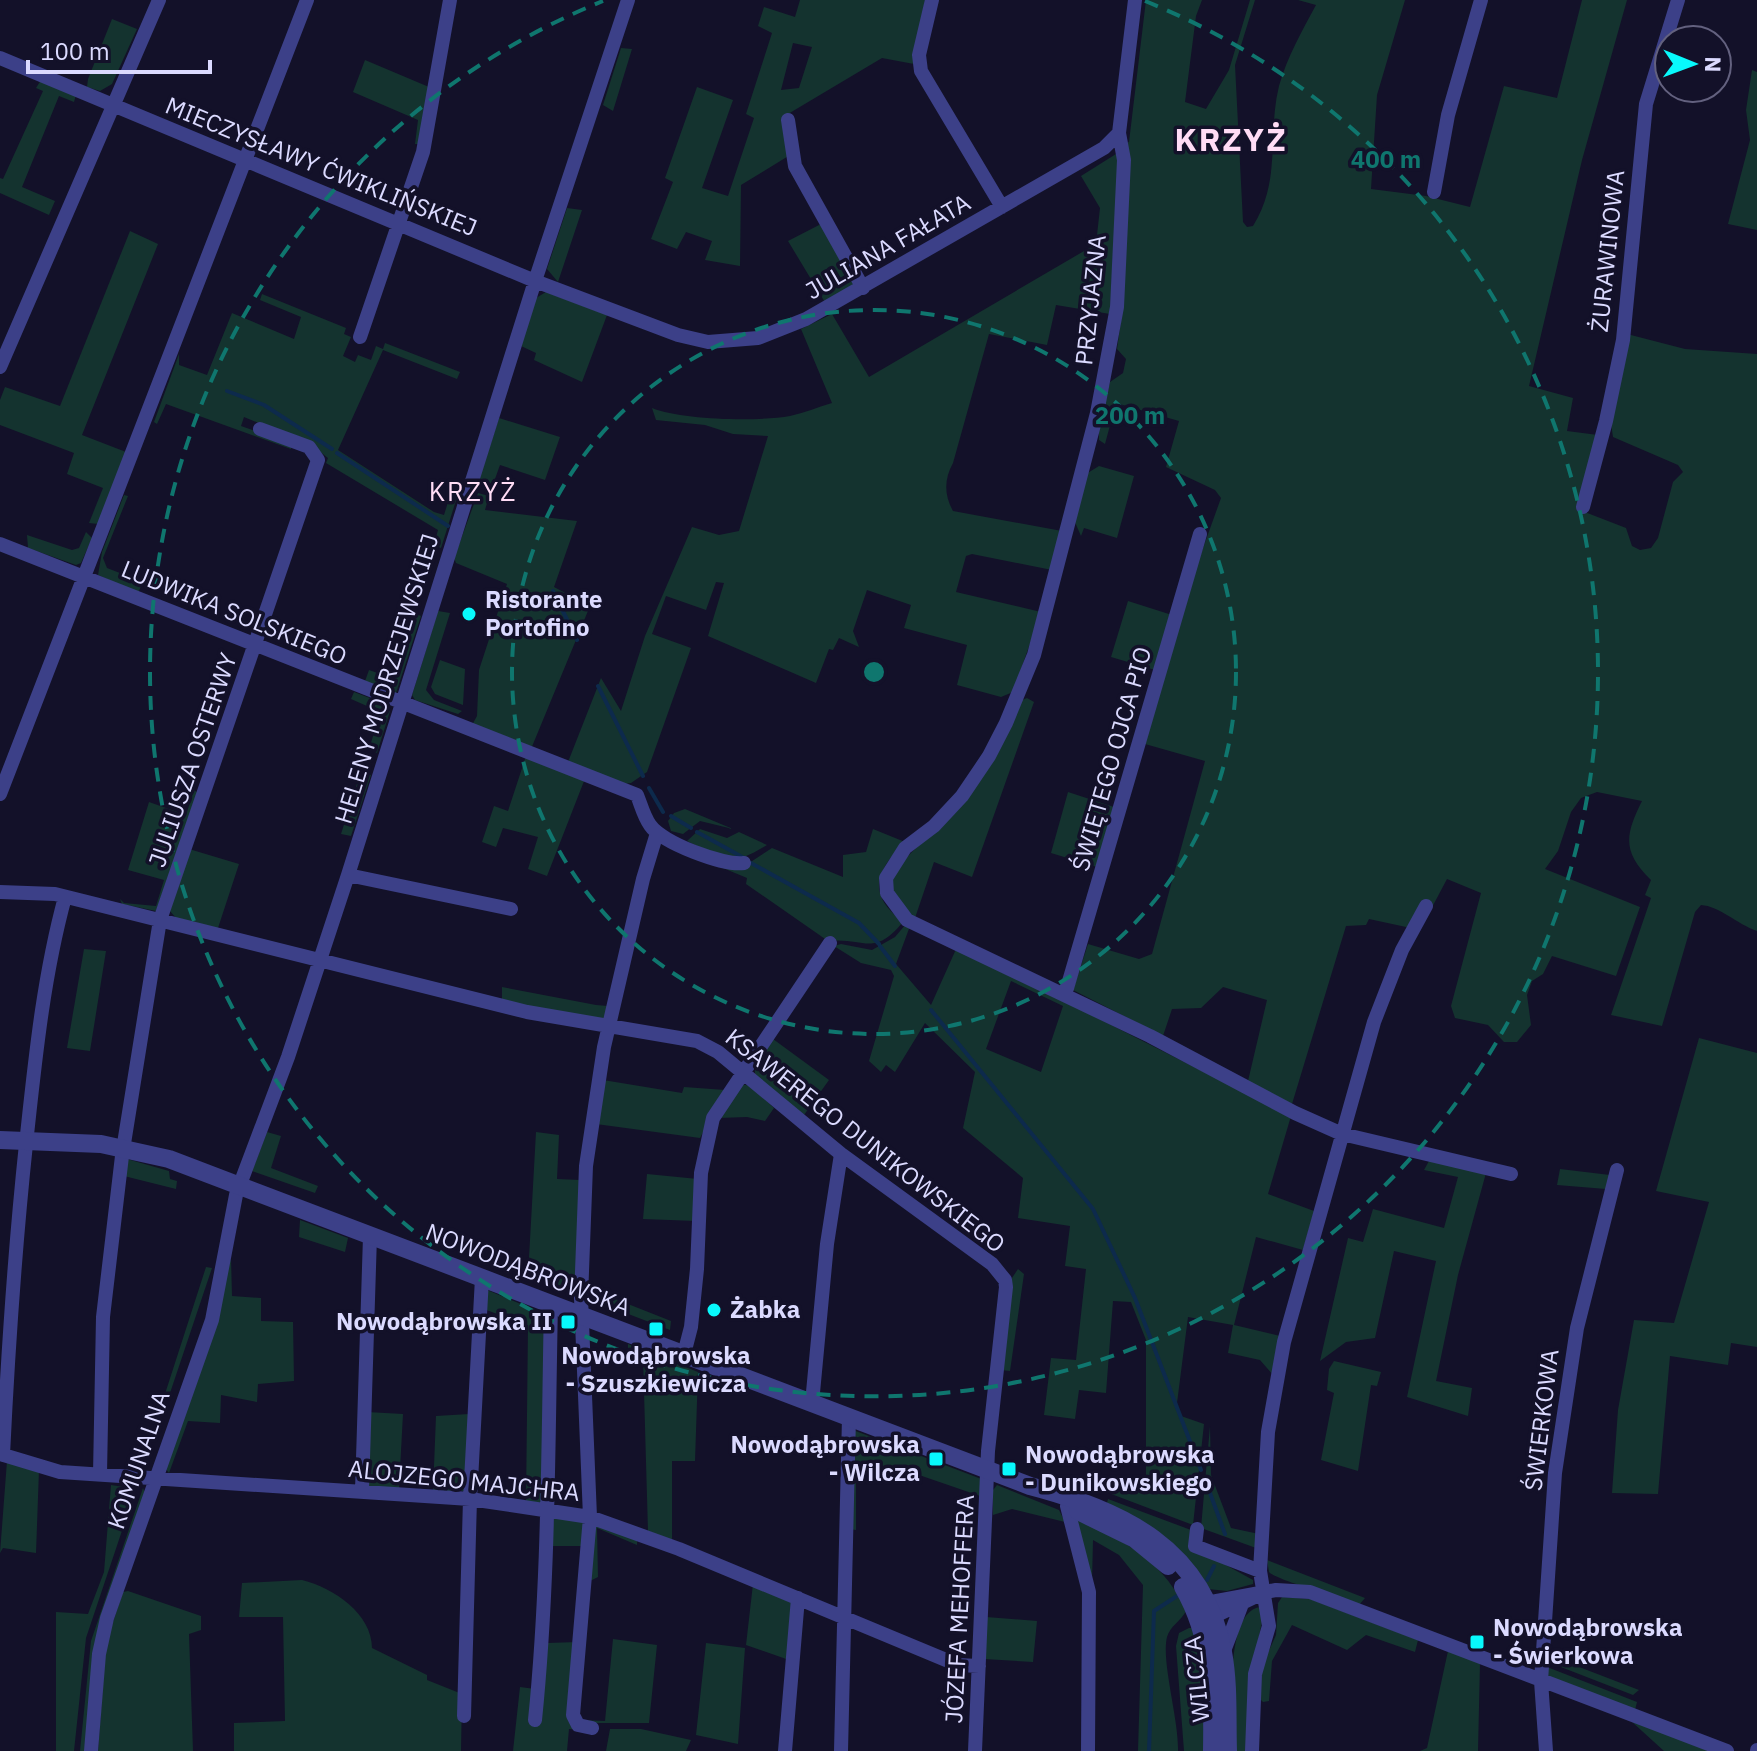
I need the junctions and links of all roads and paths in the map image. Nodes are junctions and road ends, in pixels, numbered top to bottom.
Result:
1 (159, 0) edge
2 (307, 0) edge
3 (450, 0) edge
4 (628, 0) edge
5 (932, 0) edge
6 (1135, 0) edge
7 (1481, 0) edge
8 (1678, 0) edge
9 (0, 58) edge
10 (113, 105) junction
11 (788, 120) dead end
12 (1119, 133) junction
13 (247, 160) junction
14 (1434, 192) dead end
15 (1002, 207) junction
16 (401, 222) junction
17 (535, 281) junction
18 (863, 288) junction
19 (360, 337) dead end
20 (0, 367) edge
21 (260, 429) dead end
22 (1583, 507) dead end
23 (1200, 534) dead end
24 (0, 544) edge
25 (83, 577) junction
26 (256, 645) junction
27 (403, 705) junction
28 (0, 794) edge
29 (657, 833) junction
30 (744, 863) dead end
31 (348, 875) junction
32 (0, 892) edge
33 (65, 897) junction
34 (1426, 906) dead end
35 (511, 909) dead end
36 (160, 920) junction
37 (830, 943) dead end
38 (321, 960) junction
39 (1065, 995) junction
40 (609, 1027) junction
41 (744, 1074) junction
42 (1342, 1134) junction
43 (0, 1140) edge
44 (26, 1141) junction
45 (124, 1147) junction
46 (841, 1154) junction
47 (1617, 1170) dead end
48 (1511, 1174) dead end
49 (239, 1186) junction
50 (370, 1236) junction
51 (482, 1278) junction
52 (551, 1304) junction
53 (582, 1316) junction
54 (684, 1354) junction
55 (812, 1403) junction
56 (849, 1417) junction
57 (1, 1454) edge
58 (988, 1470) junction
59 (100, 1474) junction
60 (157, 1476) junction
61 (1030, 1486) junction
62 (362, 1490) junction
63 (470, 1499) junction
64 (1067, 1506) junction
65 (548, 1511) junction
66 (590, 1517) junction
67 (1197, 1529) dead end
68 (1260, 1571) junction
69 (1265, 1592) junction
70 (798, 1598) junction
71 (1242, 1604) junction
72 (1206, 1612) junction
73 (844, 1617) junction
74 (1224, 1654) junction
75 (979, 1666) junction
76 (1541, 1681) junction
77 (464, 1716) dead end
78 (535, 1720) dead end
79 (592, 1728) dead end
80 (91, 1751) edge
81 (785, 1751) edge
82 (841, 1751) edge
83 (975, 1751) edge
84 (1088, 1751) edge
85 (1212, 1751) edge
86 (1228, 1751) edge
87 (1252, 1751) edge
88 (1546, 1751) edge
89 (1727, 1751) edge

1 - 10 street
2 - 13 street
3 - 16 street
4 - 17 street, HELENY MODRZEJEWSKIEJ
5 - 15 street
6 - 12 street
7 - 14 street
8 - 22 street, ŻURAWINOWA
9 - 10 street, MIECZYSŁAWY ĆWIKLIŃSKIEJ
10 - 13 street, MIECZYSŁAWY ĆWIKLIŃSKIEJ
10 - 20 street
11 - 18 street
12 - 15 street, JULIANA FAŁATA
12 - 39 street, PRZYJAZNA
13 - 16 street, MIECZYSŁAWY ĆWIKLIŃSKIEJ
13 - 25 street
15 - 18 street, JULIANA FAŁATA
16 - 17 street, MIECZYSŁAWY ĆWIKLIŃSKIEJ
16 - 19 street
17 - 18 street, JULIANA FAŁATA
17 - 27 street, HELENY MODRZEJEWSKIEJ
21 - 26 street, JULIUSZA OSTERWY
23 - 39 street, ŚWIĘTEGO OJCA PIO
24 - 25 street, LUDWIKA SOLSKIEGO
25 - 26 street, LUDWIKA SOLSKIEGO
25 - 28 street
26 - 27 street, LUDWIKA SOLSKIEGO
26 - 36 street, JULIUSZA OSTERWY
27 - 29 street, LUDWIKA SOLSKIEGO
27 - 31 street, HELENY MODRZEJEWSKIEJ
29 - 30 street
29 - 40 street
31 - 35 street
31 - 38 street, HELENY MODRZEJEWSKIEJ
32 - 33 street, KSAWEREGO DUNIKOWSKIEGO
33 - 36 street, KSAWEREGO DUNIKOWSKIEGO
33 - 44 street
34 - 42 street
36 - 38 street, KSAWEREGO DUNIKOWSKIEGO
36 - 45 street, JULIUSZA OSTERWY
37 - 41 street
38 - 40 street, KSAWEREGO DUNIKOWSKIEGO
38 - 49 street, HELENY MODRZEJEWSKIEJ
39 - 42 street
40 - 41 street, KSAWEREGO DUNIKOWSKIEGO
40 - 53 street
41 - 46 street, KSAWEREGO DUNIKOWSKIEGO
41 - 54 street
42 - 48 street
42 - 68 street
43 - 44 street, NOWODĄBROWSKA
44 - 45 street, NOWODĄBROWSKA
44 - 57 street
45 - 49 street, NOWODĄBROWSKA
45 - 59 street, JULIUSZA OSTERWY
46 - 55 street
46 - 58 street, KSAWEREGO DUNIKOWSKIEGO
47 - 76 street, ŚWIERKOWA
49 - 50 street, NOWODĄBROWSKA
49 - 60 street, KOMUNALNA
50 - 51 street, NOWODĄBROWSKA
50 - 62 street
51 - 52 street, NOWODĄBROWSKA
51 - 63 street
52 - 53 street, NOWODĄBROWSKA
52 - 65 street
53 - 54 street, NOWODĄBROWSKA
53 - 66 street
54 - 55 street, NOWODĄBROWSKA
55 - 56 street, NOWODĄBROWSKA
56 - 58 street, NOWODĄBROWSKA
56 - 73 street
57 - 59 street, ALOJZEGO MAJCHRA
58 - 61 street, NOWODĄBROWSKA
58 - 75 street, JÓZEFA MEHOFFERA
59 - 60 street, ALOJZEGO MAJCHRA
60 - 62 street, ALOJZEGO MAJCHRA
60 - 80 street, KOMUNALNA
61 - 64 street, NOWODĄBROWSKA
61 - 72 street, NOWODĄBROWSKA
62 - 63 street, ALOJZEGO MAJCHRA
63 - 65 street, ALOJZEGO MAJCHRA
63 - 77 street
64 - 72 street, NOWODĄBROWSKA
64 - 84 street
65 - 66 street, ALOJZEGO MAJCHRA
65 - 78 street
66 - 70 street, ALOJZEGO MAJCHRA
66 - 79 street
67 - 68 street
68 - 69 street
69 - 71 street
69 - 72 street
69 - 76 street
69 - 87 street
70 - 73 street, ALOJZEGO MAJCHRA
70 - 81 street
71 - 72 street
71 - 74 street
72 - 74 street, WILCZA
72 - 85 street, WILCZA
73 - 75 street, ALOJZEGO MAJCHRA
73 - 82 street
74 - 86 street, WILCZA
75 - 83 street, JÓZEFA MEHOFFERA
76 - 88 street, ŚWIERKOWA
76 - 89 street

